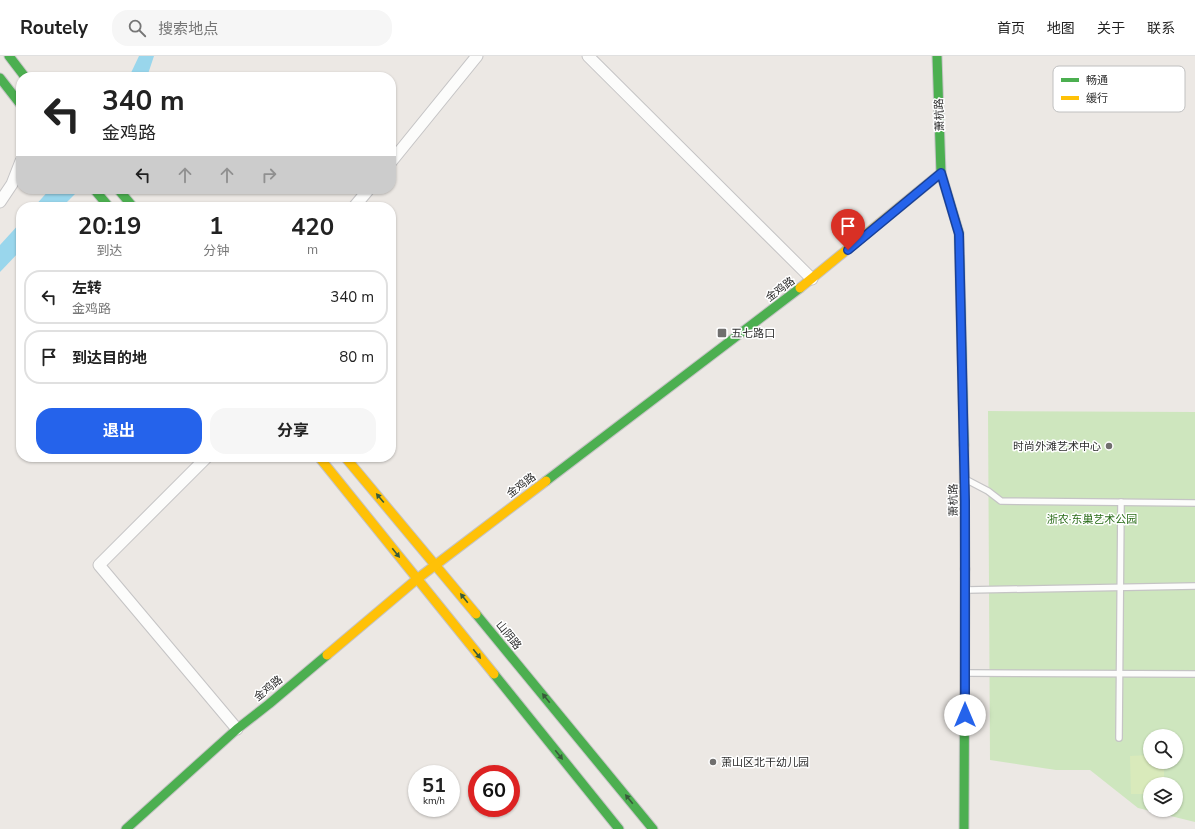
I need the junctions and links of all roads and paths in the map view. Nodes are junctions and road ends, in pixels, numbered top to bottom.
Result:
1 (9, 56) edge
2 (477, 56) edge
3 (588, 56) edge
4 (937, 56) edge
5 (21, 72) edge
6 (0, 78) edge
7 (16, 99) edge
8 (949, 145) dead end
9 (396, 156) edge
10 (941, 173) junction
11 (16, 174) edge
12 (98, 194) edge
13 (122, 194) edge
14 (365, 194) edge
15 (0, 202) edge
16 (105, 202) edge
17 (129, 202) edge
18 (358, 202) edge
19 (812, 279) junction
20 (202, 462) edge
21 (322, 462) edge
22 (349, 462) edge
23 (965, 479) junction
24 (1121, 502) junction
25 (1195, 503) edge
26 (436, 565) junction
27 (417, 579) junction
28 (1195, 586) edge
29 (1120, 587) junction
30 (965, 590) junction
31 (965, 672) junction
32 (1119, 674) junction
33 (1195, 674) edge
34 (236, 729) junction
35 (1119, 738) dead end
36 (126, 829) edge
37 (619, 829) edge
38 (653, 829) edge
39 (964, 829) edge

1 - 5 main road
2 - 9 street
3 - 19 street
4 - 10 main road, 萧杭路
6 - 7 main road
8 - 10 main road, 萧杭路
10 - 19 main road, 金鸡路
10 - 23 main road, 萧杭路
11 - 15 street
12 - 16 main road
13 - 17 main road
14 - 18 street
19 - 26 main road, 金鸡路
20 - 34 street
21 -> 27 main road
26 -> 22 main road, 山阴路
23 - 24 lane
23 - 30 main road, 萧杭路
24 - 25 lane
24 - 29 lane
26 - 27 main road, 金鸡路
38 -> 26 main road, 山阴路
27 - 34 main road, 金鸡路
27 -> 37 main road
28 - 29 lane
29 - 30 lane
29 - 32 lane
30 - 31 main road, 萧杭路
31 - 32 lane
31 - 39 main road, 萧杭路
32 - 33 lane
32 - 35 lane
34 - 36 main road, 金鸡路

